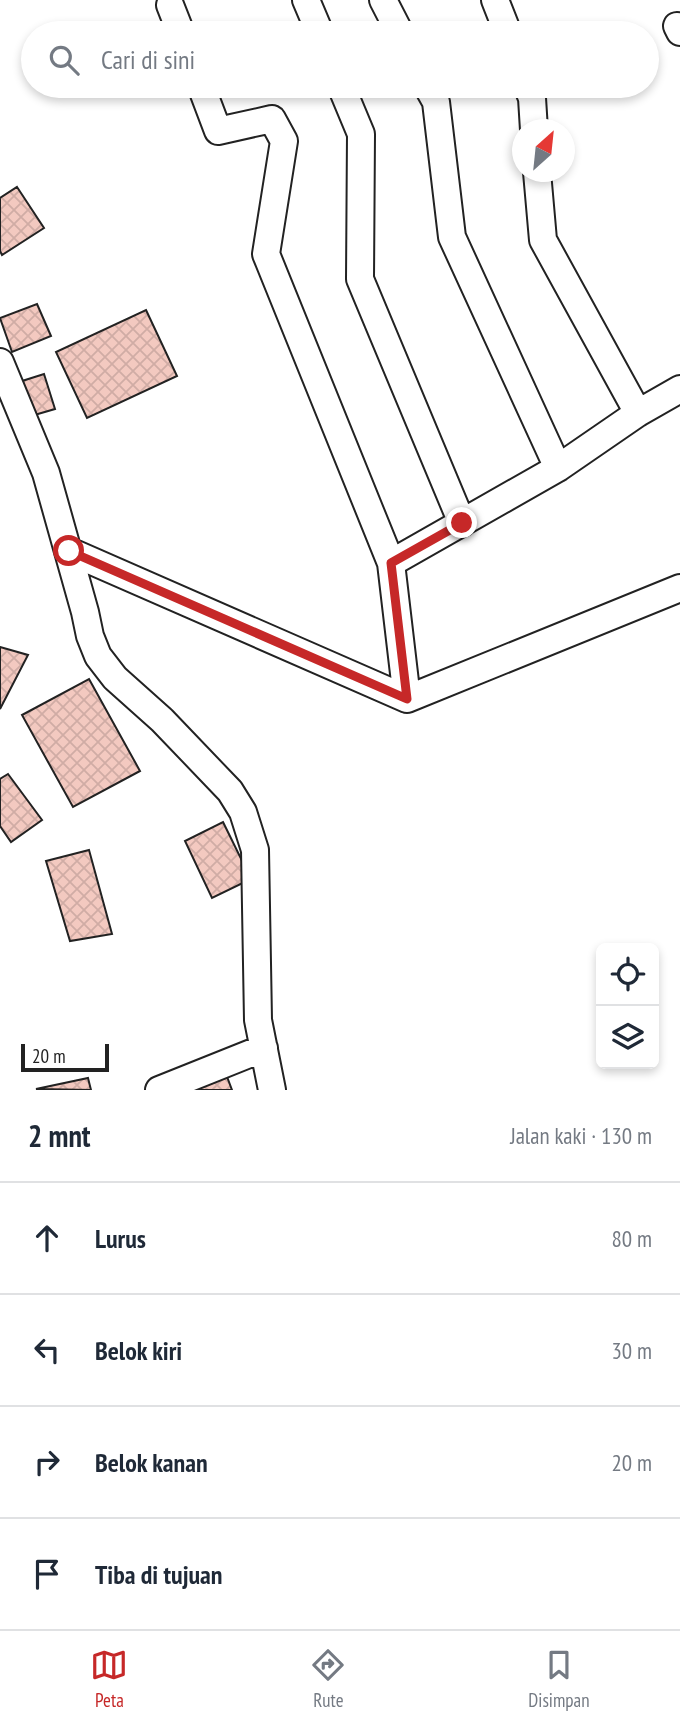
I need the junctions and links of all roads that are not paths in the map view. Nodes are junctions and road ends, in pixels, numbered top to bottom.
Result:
1 (306, 0) edge
2 (383, 0) edge
3 (495, 0) edge
4 (170, 5) dead end
5 (176, 21) edge
6 (315, 21) edge
7 (394, 21) edge
8 (503, 21) edge
9 (206, 98) edge
10 (346, 98) edge
11 (434, 98) edge
12 (532, 98) edge
13 (533, 119) edge
14 (538, 182) edge
15 (0, 362) edge
16 (680, 389) edge
17 (638, 414) junction
18 (558, 468) junction
19 (462, 523) junction
20 (69, 551) junction
21 (391, 563) junction
22 (680, 587) edge
23 (407, 699) junction
24 (264, 1048) junction
25 (159, 1090) edge
26 (272, 1090) edge

1 - 6 street
2 - 7 street
3 - 8 street
4 - 5 street
9 - 21 street
10 - 19 street
11 - 18 street
12 - 13 street
14 - 17 street
15 - 20 street
16 - 17 street
17 - 18 street
18 - 19 street
19 - 21 street
20 - 23 street
20 - 24 street
21 - 23 street
22 - 23 street
24 - 25 street
24 - 26 street

